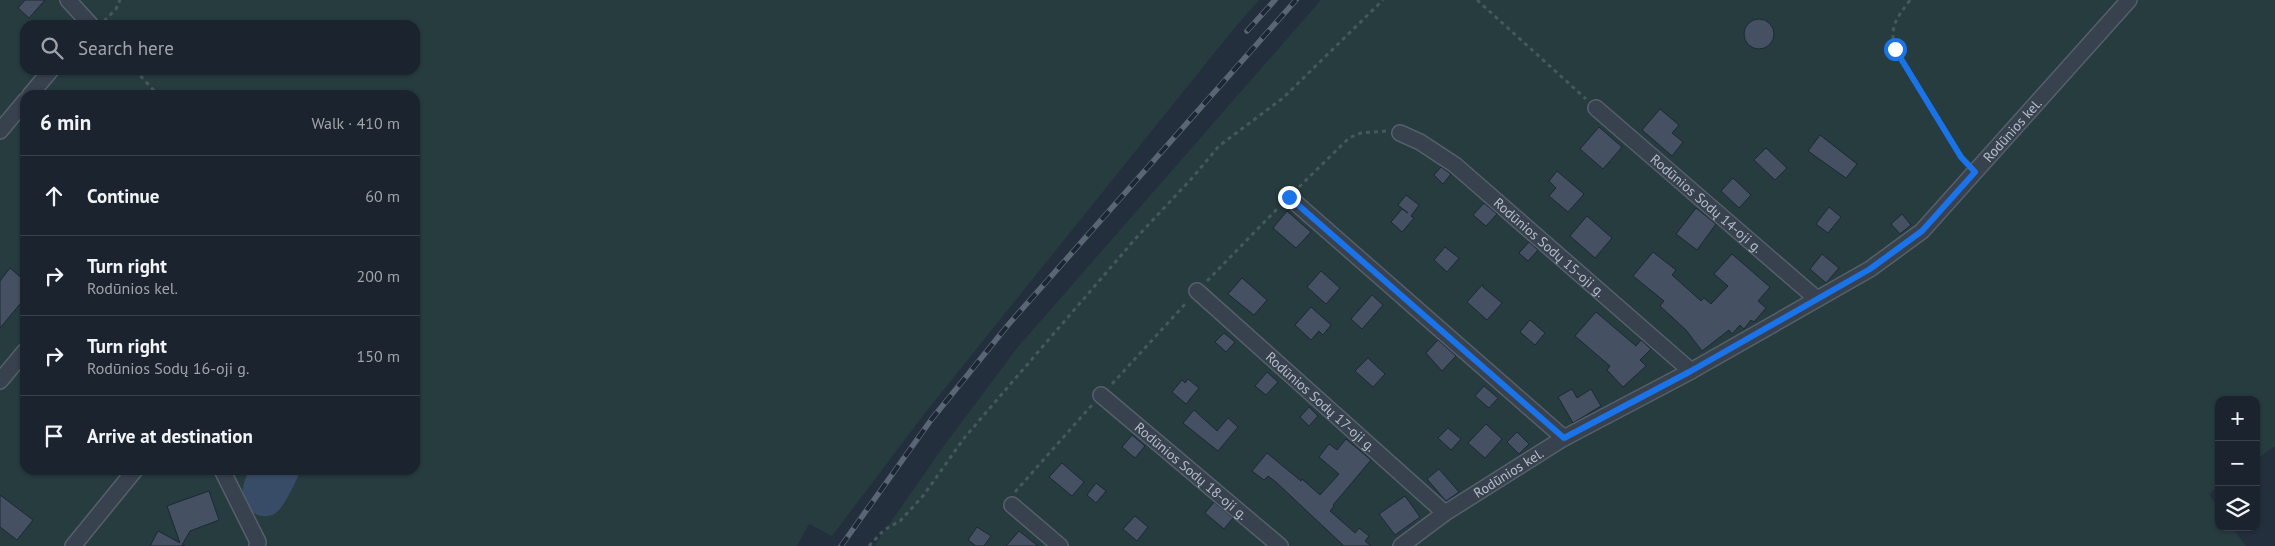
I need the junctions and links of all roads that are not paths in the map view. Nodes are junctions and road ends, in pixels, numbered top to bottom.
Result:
1 (68, 0) edge
2 (2129, 0) edge
3 (87, 20) edge
4 (47, 75) edge
5 (34, 90) edge
6 (20, 107) edge
7 (1596, 108) road end
8 (0, 131) edge
9 (1400, 133) dead end
10 (1289, 197) dead end
11 (1197, 291) dead end
12 (1817, 299) junction
13 (20, 357) edge
14 (1691, 371) junction
15 (0, 382) edge
16 (1101, 395) dead end
17 (1564, 438) junction
18 (131, 475) edge
19 (224, 475) edge
20 (1012, 505) dead end
21 (1445, 513) junction
22 (73, 546) edge
23 (257, 546) edge
24 (1060, 546) edge
25 (1280, 546) edge
26 (1401, 546) edge

1 - 3 street
2 - 12 street, Rodūnios kel.
4 - 5 street
6 - 8 street
7 - 12 street, Rodūnios Sodų 14-oji g.
9 - 14 street, Rodūnios Sodų 15-oji g.
10 - 17 street
11 - 21 street, Rodūnios Sodų 17-oji g.
12 - 14 street, Rodūnios kel.
13 - 15 street
14 - 17 street, Rodūnios kel.
16 - 25 street, Rodūnios Sodų 18-oji g.
17 - 21 street, Rodūnios kel.
18 - 22 street
19 - 23 street
20 - 24 street
21 - 26 street, Rodūnios kel.

